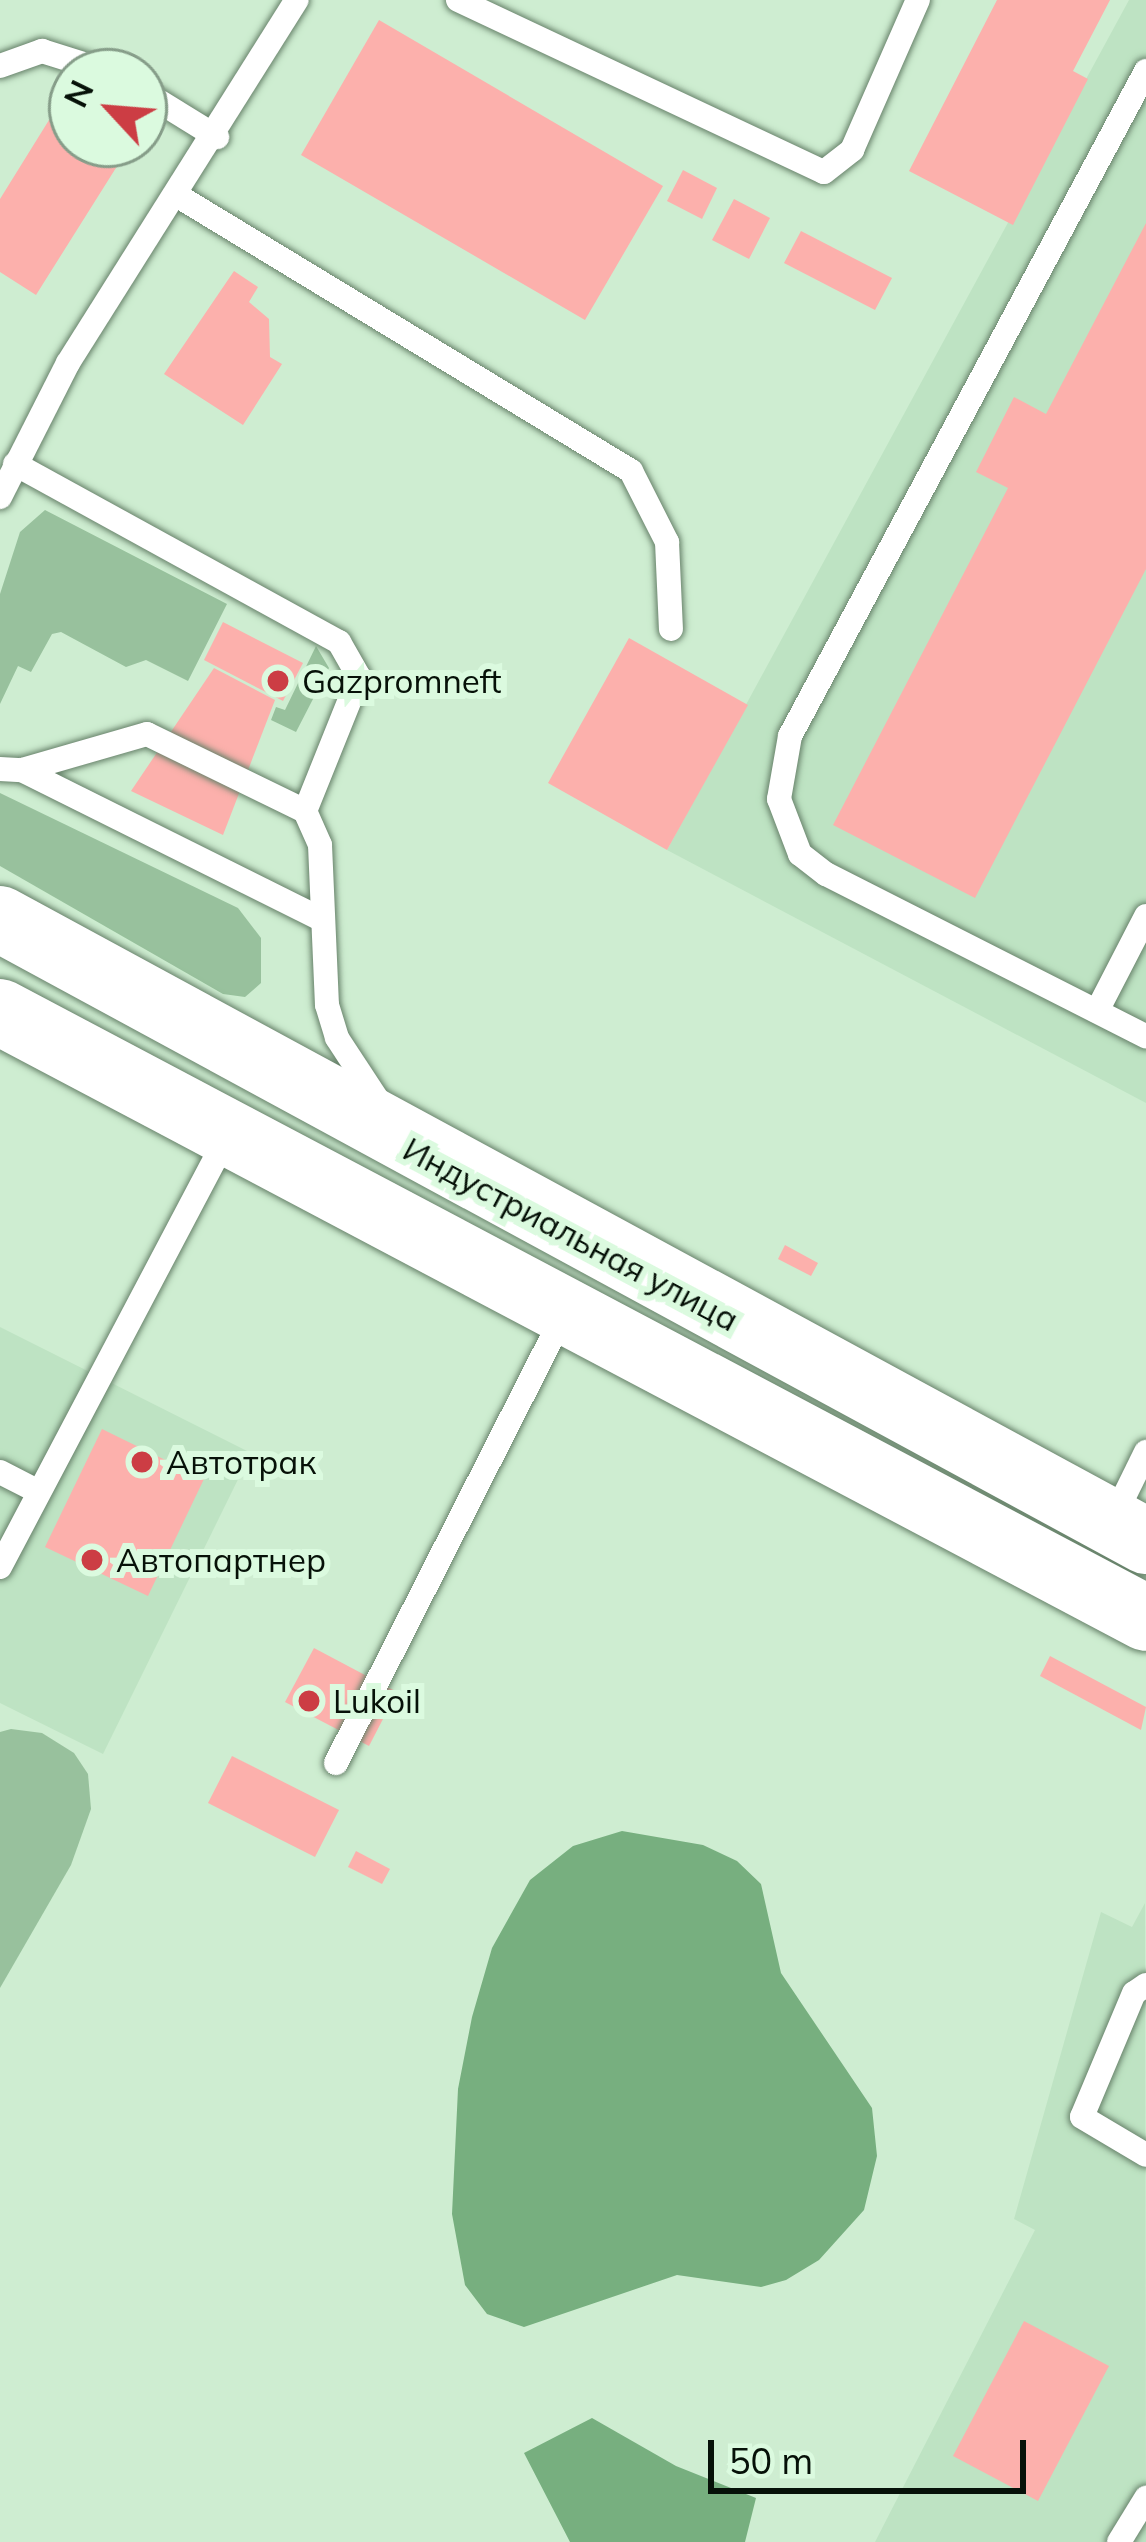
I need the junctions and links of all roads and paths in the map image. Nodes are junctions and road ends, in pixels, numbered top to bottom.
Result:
1 (297, 0) edge
2 (458, 0) edge
3 (918, 0) edge
4 (48, 53) edge
5 (0, 66) edge
6 (1146, 71) edge
7 (168, 107) edge
8 (217, 137) junction
9 (178, 196) junction
10 (15, 464) junction
11 (0, 497) edge
12 (671, 629) dead end
13 (11, 770) edge
14 (304, 811) junction
15 (1146, 916) edge
16 (319, 918) junction
17 (0, 919) edge
18 (1097, 1011) junction
19 (0, 1012) edge
20 (1146, 1036) edge
21 (228, 1134) junction
22 (425, 1156) junction
23 (566, 1311) junction
24 (1146, 1452) edge
25 (0, 1472) edge
26 (37, 1491) junction
27 (1128, 1532) edge
28 (0, 1567) edge
29 (1146, 1618) edge
30 (336, 1763) dead end
31 (1146, 1985) edge
32 (1146, 2155) edge
33 (1146, 2498) edge
34 (1119, 2542) edge

1 - 8 lane
2 - 3 lane
4 - 5 lane
6 - 18 lane
7 - 8 lane
8 - 9 lane
9 - 10 lane
9 - 12 lane
10 - 11 lane
10 - 14 lane
13 - 14 lane
13 - 16 lane
14 - 16 lane
15 - 18 lane
16 - 22 lane
17 - 22 main road, Индустриальная улица
18 - 20 lane
19 - 21 main road
21 - 23 main road
21 - 26 lane
22 - 27 main road, Индустриальная улица
23 - 29 main road
23 - 30 lane
24 - 27 lane
25 - 26 lane
26 - 28 lane
31 - 32 lane
33 - 34 lane

